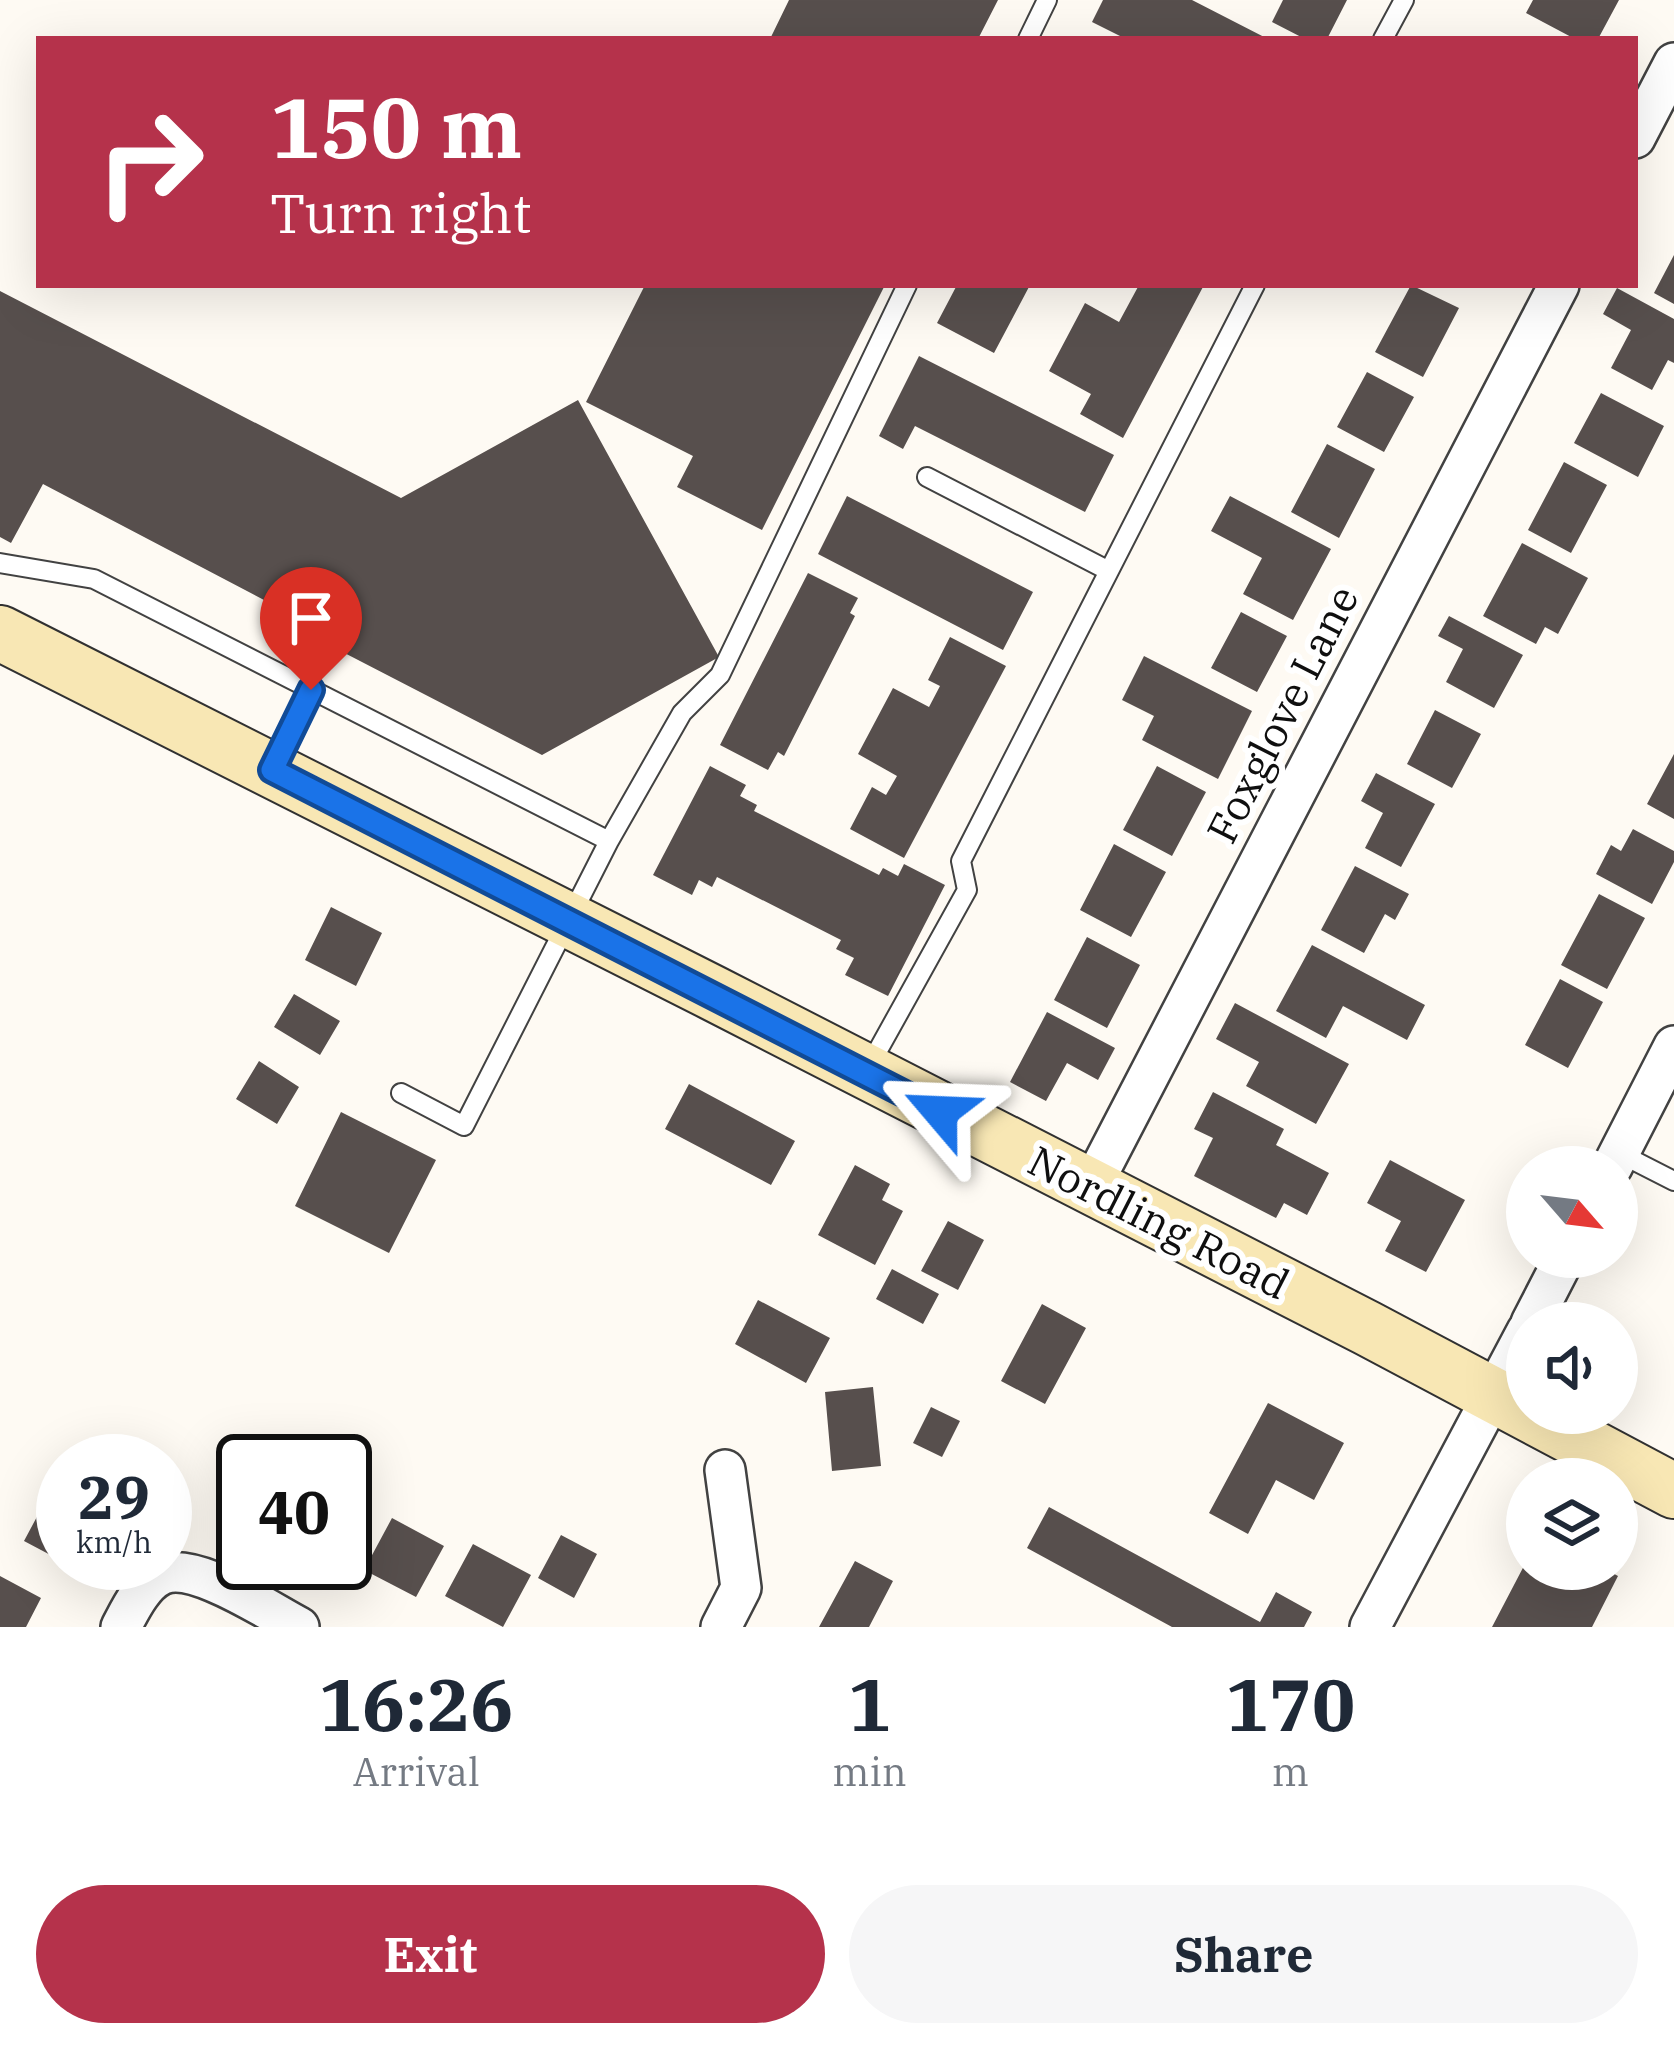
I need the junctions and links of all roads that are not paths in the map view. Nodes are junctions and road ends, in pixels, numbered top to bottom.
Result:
1 (1047, 0) edge
2 (1404, 0) edge
3 (1029, 36) edge
4 (1385, 36) edge
5 (1674, 63) edge
6 (1638, 132) edge
7 (906, 288) edge
8 (1253, 288) edge
9 (1557, 288) edge
10 (927, 477) dead end
11 (0, 563) edge
12 (1109, 571) junction
13 (0, 633) edge
14 (311, 690) junction
15 (272, 770) junction
16 (609, 841) junction
17 (569, 921) junction
18 (1674, 1046) edge
19 (865, 1074) junction
20 (401, 1093) dead end
21 (1622, 1146) edge
22 (1638, 1168) edge
23 (1674, 1181) edge
24 (1091, 1186) junction
25 (1506, 1371) edge
26 (1492, 1398) junction
27 (725, 1470) dead end
28 (1674, 1491) edge
29 (121, 1627) edge
30 (299, 1627) edge
31 (721, 1627) edge
32 (1370, 1627) edge

1 - 3 lane
2 - 4 lane
5 - 6 street
7 - 16 lane
8 - 12 lane
9 - 24 street, Foxglove Lane
10 - 12 lane
11 - 14 lane
12 - 19 lane
13 - 15 street, Nordling Road
14 - 15 lane
14 - 16 lane
15 - 17 street, Nordling Road
16 - 17 lane
17 - 19 street, Nordling Road
17 - 20 lane
18 - 21 street
19 - 24 street, Nordling Road
22 - 23 lane
24 - 26 street, Nordling Road
25 - 26 street
26 - 28 street, Nordling Road
26 - 32 street
27 - 31 street
29 - 30 street

